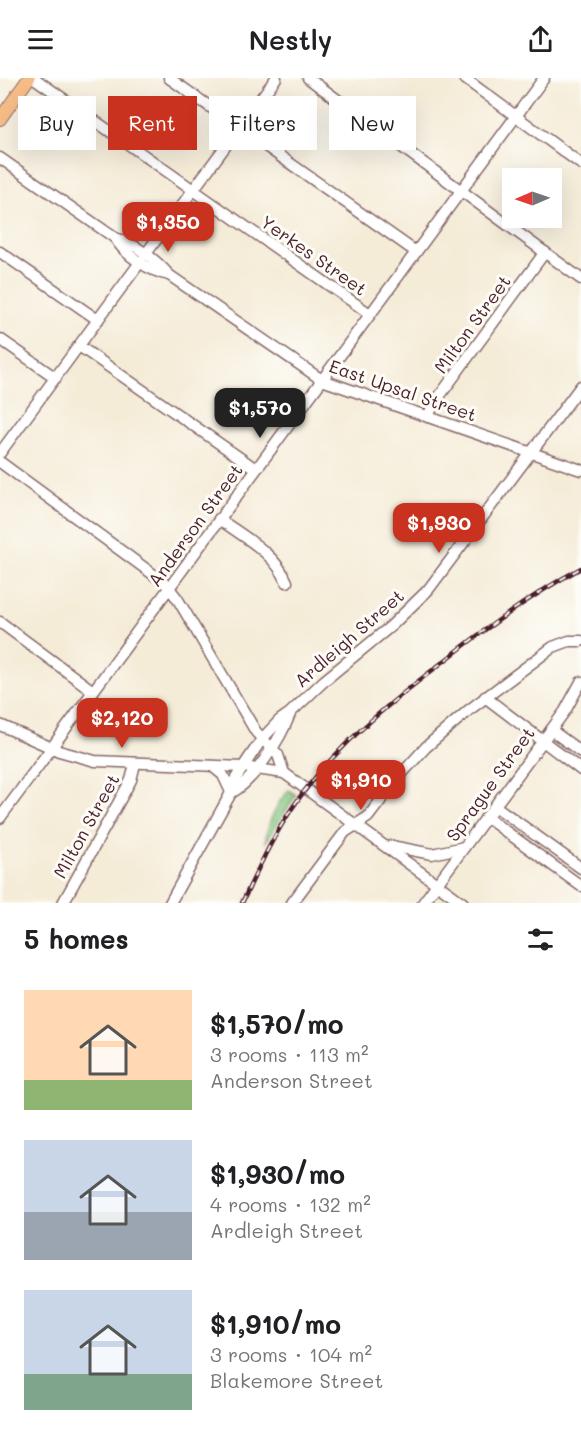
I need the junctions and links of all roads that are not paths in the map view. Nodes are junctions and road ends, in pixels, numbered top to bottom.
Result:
1 (28, 78) edge
2 (34, 78) edge
3 (169, 78) edge
4 (276, 78) edge
5 (308, 78) edge
6 (464, 78) edge
7 (544, 78) edge
8 (263, 96) edge
9 (209, 107) edge
10 (516, 116) junction
11 (0, 119) edge
12 (223, 150) edge
13 (270, 150) edge
14 (0, 158) edge
15 (581, 164) edge
16 (193, 190) junction
17 (461, 191) junction
18 (0, 252) edge
19 (416, 252) junction
20 (545, 252) junction
21 (143, 258) junction
22 (581, 279) edge
23 (370, 314) junction
24 (98, 320) junction
25 (0, 339) edge
26 (79, 346) junction
27 (56, 378) junction
28 (322, 380) junction
29 (581, 386) edge
30 (428, 417) junction
31 (0, 453) edge
32 (531, 453) junction
33 (0, 462) edge
34 (256, 469) junction
35 (581, 470) edge
36 (219, 519) junction
37 (287, 582) dead end
38 (169, 588) junction
39 (0, 622) edge
40 (581, 641) edge
41 (581, 682) edge
42 (93, 690) junction
43 (485, 697) junction
44 (581, 700) edge
45 (565, 711) junction
46 (290, 713) junction
47 (0, 725) edge
48 (551, 730) junction
49 (262, 739) junction
50 (543, 741) junction
51 (51, 748) junction
52 (272, 748) junction
53 (581, 752) edge
54 (135, 764) junction
55 (212, 766) junction
56 (243, 766) junction
57 (258, 768) junction
58 (581, 770) edge
59 (284, 773) junction
60 (231, 793) junction
61 (495, 806) junction
62 (486, 817) junction
63 (0, 818) edge
64 (356, 825) junction
65 (383, 844) junction
66 (465, 847) junction
67 (581, 868) edge
68 (437, 884) junction
69 (581, 886) edge
70 (63, 903) edge
71 (170, 903) edge
72 (292, 903) edge
73 (423, 903) edge
74 (463, 903) edge

1 - 11 main road
2 - 16 street, Yerkes Street
3 - 9 street
4 - 8 street
5 - 17 street
6 - 10 street
7 - 10 street, Anderson Street
10 - 15 street
10 - 17 street, Anderson Street
12 - 16 street
13 - 19 street
14 - 21 street, East Upsal Street
16 - 21 street
16 - 23 street, Yerkes Street
17 - 19 street, Anderson Street
17 - 20 street
18 - 24 street
19 - 23 street, Anderson Street
20 - 22 street
20 - 30 street, Milton Street
21 - 24 street
21 - 28 street, East Upsal Street
23 - 28 street, Anderson Street
24 - 26 street
25 - 27 street
26 - 27 street
26 - 34 street
27 - 31 street
28 - 30 street, East Upsal Street
28 - 34 street, Anderson Street
29 - 32 street, Ardleigh Street
30 - 32 street, East Upsal Street
32 - 35 street, East Upsal Street
32 - 46 street, Ardleigh Street
33 - 38 street
34 - 36 street, Anderson Street
36 - 37 street
36 - 38 street, Anderson Street
38 - 42 street, Anderson Street
38 - 49 street
39 - 42 street
40 - 43 street
41 - 45 street, Sprague Street
42 - 51 street, Anderson Street
43 - 50 street
43 - 64 street
44 - 45 street
45 - 48 street, Sprague Street
46 - 49 street, Ardleigh Street
46 - 52 street, Ardleigh Street
47 - 51 street
48 - 50 street, Sprague Street
48 - 53 street
49 - 52 street
49 - 56 street, Ardleigh Street
50 - 58 street
50 - 61 street, Sprague Street
51 - 54 street
51 - 63 street, Anderson Street
52 - 57 street, Ardleigh Street
52 - 59 street
54 - 55 street
54 - 70 street, Milton Street
55 - 56 street
55 - 60 street
56 - 57 street
56 - 60 street, Ardleigh Street
57 - 59 street
57 - 60 street, Ardleigh Street
59 - 64 street
60 - 71 street, Ardleigh Street
61 - 62 street, Sprague Street
61 - 67 street
62 - 66 street, Sprague Street
62 - 69 street
64 - 65 street
64 - 72 street
65 - 66 street
65 - 68 street
66 - 68 street, Sprague Street
68 - 73 street, Sprague Street
68 - 74 street

